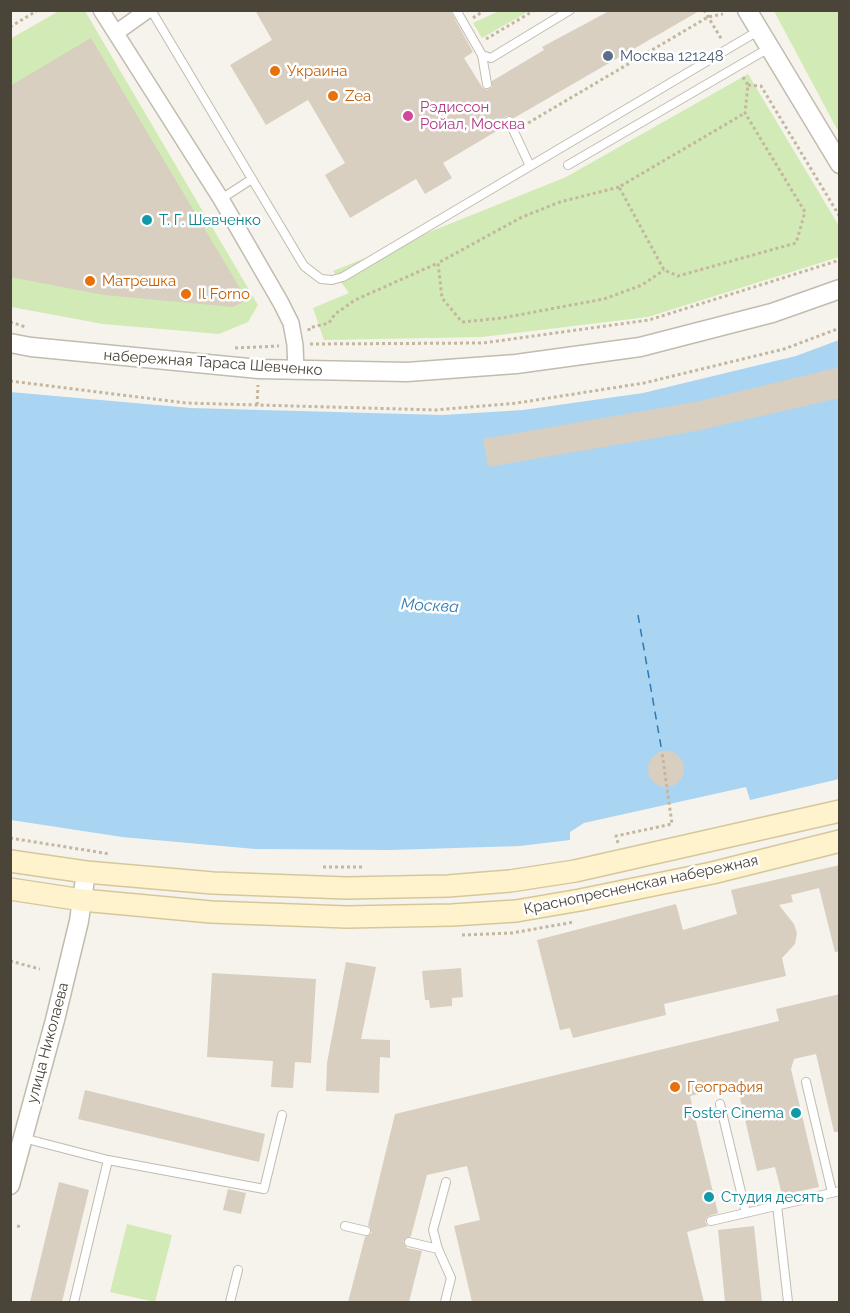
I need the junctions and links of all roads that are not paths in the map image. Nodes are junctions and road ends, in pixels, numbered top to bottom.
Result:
1 (101, 10) edge
2 (150, 10) edge
3 (456, 10) edge
4 (570, 10) edge
5 (747, 10) edge
6 (758, 31) junction
7 (117, 32) junction
8 (769, 48) junction
9 (482, 55) junction
10 (487, 84) dead end
11 (508, 121) dead end
12 (839, 158) edge
13 (568, 165) dead end
14 (530, 166) junction
15 (252, 179) junction
16 (221, 199) junction
17 (840, 289) edge
18 (10, 343) edge
19 (296, 371) junction
20 (840, 811) edge
21 (840, 841) edge
22 (10, 861) edge
23 (86, 872) junction
24 (10, 889) edge
25 (82, 900) junction
26 (806, 1082) dead end
27 (720, 1104) dead end
28 (282, 1115) dead end
29 (23, 1138) junction
30 (108, 1160) junction
31 (446, 1182) dead end
32 (11, 1184) edge
33 (836, 1192) edge
34 (777, 1205) junction
35 (746, 1213) junction
36 (711, 1221) dead end
37 (345, 1226) dead end
38 (366, 1231) dead end
39 (409, 1242) dead end
40 (438, 1249) junction
41 (238, 1270) dead end
42 (74, 1302) edge
43 (230, 1302) edge
44 (445, 1302) edge
45 (788, 1302) edge

1 - 7 street
2 - 7 street
2 - 15 lane
3 - 9 lane
4 - 9 lane
5 - 6 street
6 - 8 street
6 - 14 lane
7 - 16 street
8 - 12 street
8 - 13 lane
9 - 10 lane
11 - 14 lane
14 - 15 lane
15 - 16 lane
16 - 19 street
17 - 19 street, набережная Тараса Шевченко
18 - 19 street, набережная Тараса Шевченко
20 - 23 main road, Краснопресненская набережная
21 - 25 main road, Краснопресненская набережная
22 - 23 main road, Краснопресненская набережная
23 - 25 street, улица Николаева
24 - 25 main road, Краснопресненская набережная
25 - 29 street, улица Николаева
26 - 33 lane
27 - 35 lane
28 - 30 lane
29 - 30 lane
29 - 32 street, улица Николаева
30 - 42 lane
31 - 40 lane
33 - 34 lane
34 - 35 lane
34 - 45 lane
35 - 36 lane
37 - 38 lane
39 - 40 lane
40 - 44 lane
41 - 43 lane

